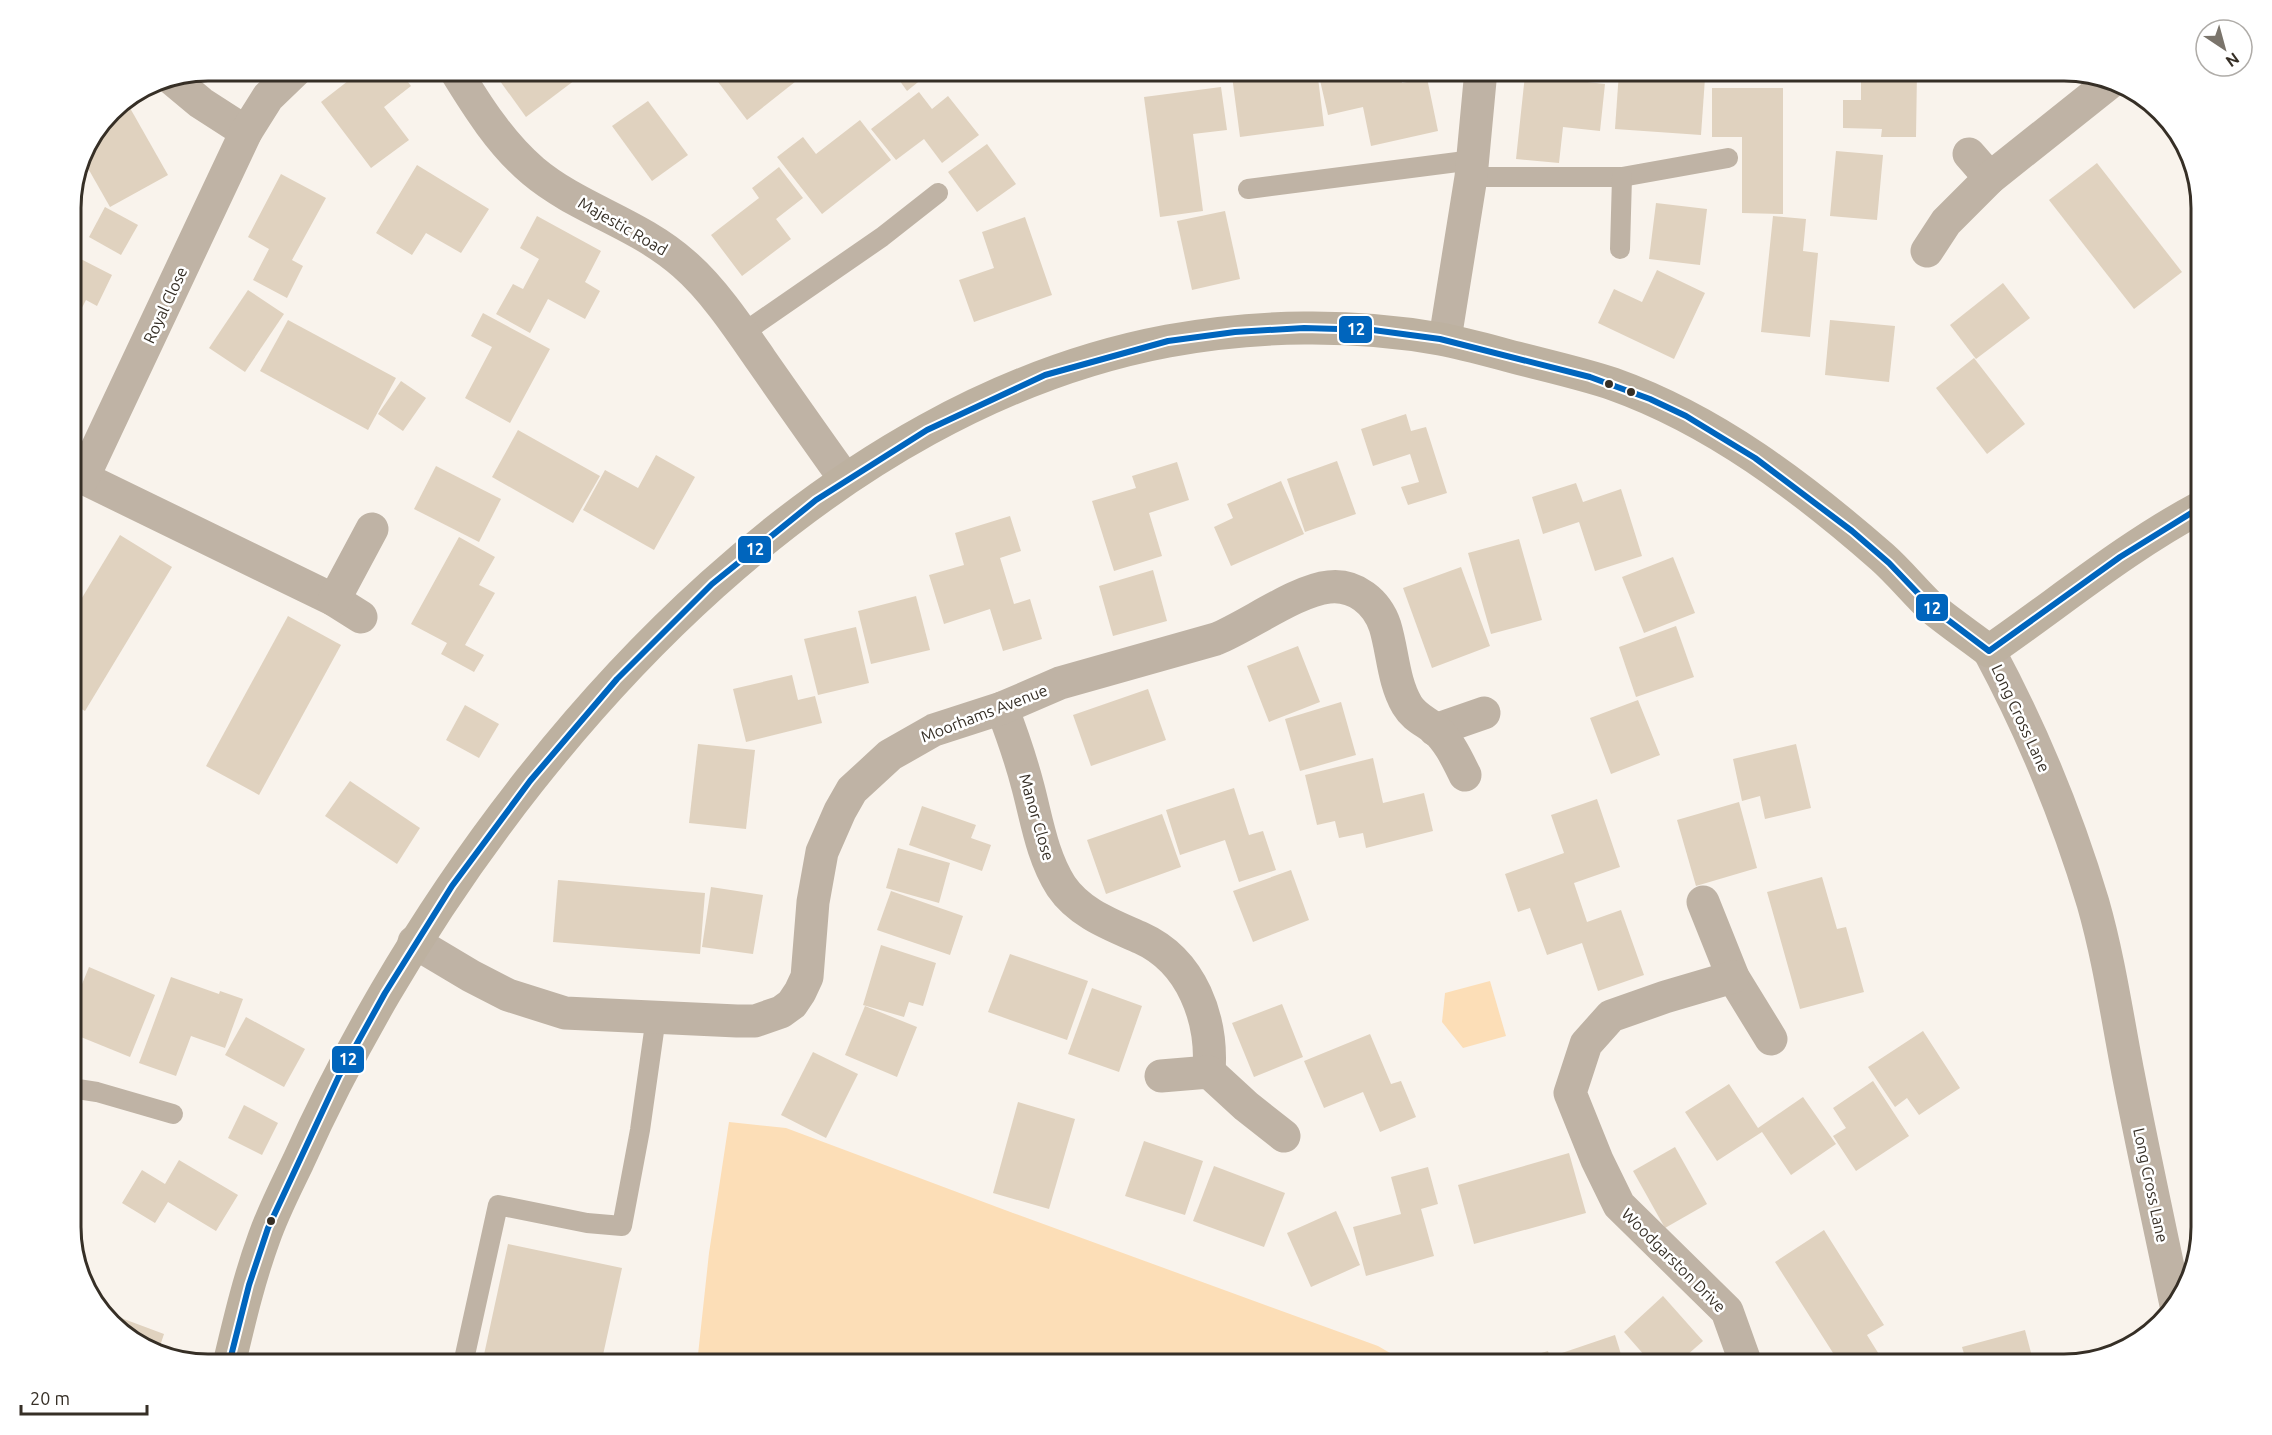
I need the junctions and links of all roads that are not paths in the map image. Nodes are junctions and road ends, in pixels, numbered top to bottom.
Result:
1 (285, 81) edge
2 (462, 81) edge
3 (1480, 81) edge
4 (179, 84) edge
5 (2100, 86) edge
6 (246, 132) junction
7 (1969, 154) dead end
8 (1728, 158) dead end
9 (1472, 169) junction
10 (1622, 177) junction
11 (1990, 178) junction
12 (1248, 189) dead end
13 (938, 193) dead end
14 (1620, 249) dead end
15 (1927, 251) dead end
16 (742, 333) junction
17 (1445, 339) junction
18 (81, 467) edge
19 (81, 477) edge
20 (845, 479) junction
21 (2191, 513) edge
22 (372, 529) dead end
23 (334, 600) junction
24 (361, 617) dead end
25 (1989, 651) junction
26 (1002, 708) junction
27 (1484, 713) dead end
28 (1435, 730) junction
29 (1465, 775) dead end
30 (1703, 902) dead end
31 (414, 942) junction
32 (1733, 977) junction
33 (656, 1017) junction
34 (1771, 1039) dead end
35 (1209, 1072) junction
36 (1161, 1076) dead end
37 (81, 1090) edge
38 (173, 1114) dead end
39 (1284, 1136) dead end
40 (2173, 1291) edge
41 (232, 1354) edge
42 (465, 1354) edge
43 (1742, 1354) edge

1 - 6 street, Royal Close
2 - 16 street, Majestic Road
3 - 9 street
4 - 6 street
5 - 11 street
6 - 18 street, Royal Close
7 - 11 street
8 - 10 lane
9 - 10 lane
9 - 12 lane
9 - 17 street
10 - 14 lane
11 - 15 street
13 - 16 lane
16 - 20 street, Majestic Road
17 - 20 street, Long Cross Lane
17 - 25 street, Long Cross Lane
19 - 23 street, Royal Close
20 - 31 street, Long Cross Lane
21 - 25 street
22 - 23 street
23 - 24 street, Royal Close
25 - 40 street, Long Cross Lane
26 - 28 street, Moorhams Avenue
26 - 33 street, Moorhams Avenue
26 - 35 street, Manor Close
27 - 28 street
28 - 29 street, Moorhams Avenue
30 - 32 street
31 - 33 street, Moorhams Avenue
31 - 41 street, Long Cross Lane
32 - 34 street
32 - 43 street, Woodgarston Drive
33 - 42 lane
35 - 36 street
35 - 39 street
37 - 38 lane

